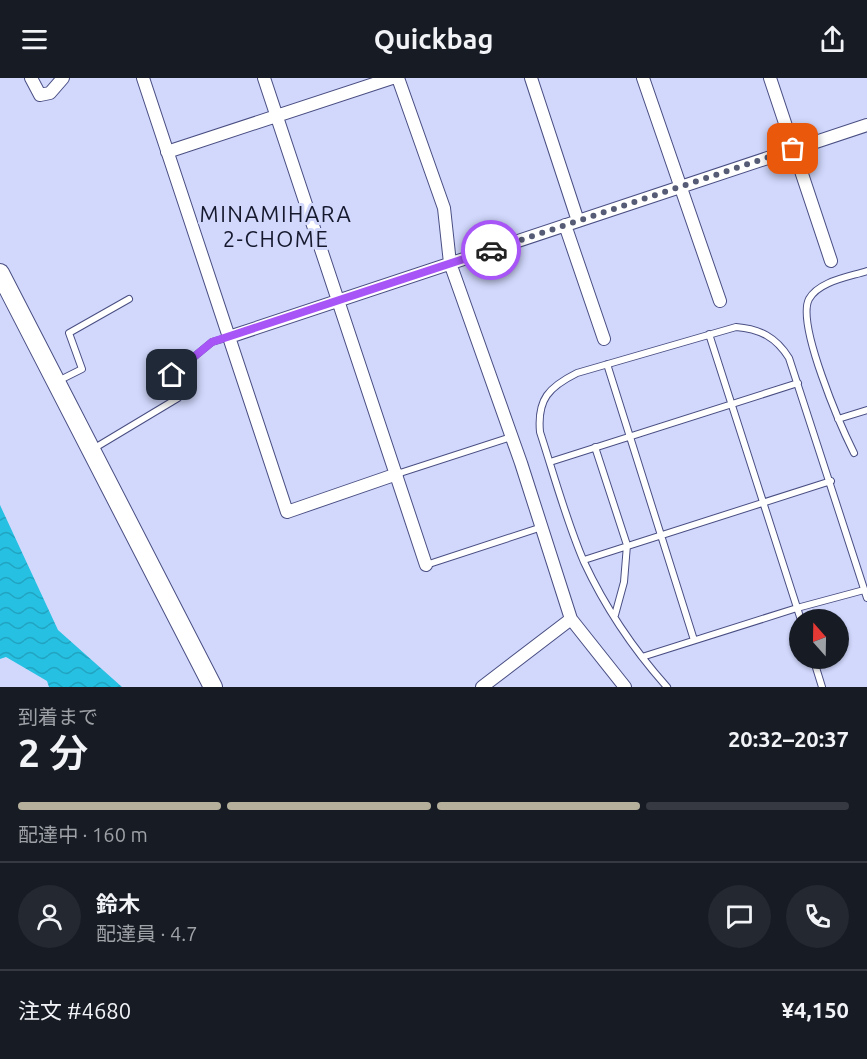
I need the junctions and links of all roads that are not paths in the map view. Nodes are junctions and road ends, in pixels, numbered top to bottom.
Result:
1 (32, 78) edge
2 (63, 78) edge
3 (143, 78) edge
4 (264, 78) edge
5 (392, 78) edge
6 (398, 78) edge
7 (531, 78) edge
8 (643, 78) edge
9 (770, 78) edge
10 (277, 116) junction
11 (867, 125) edge
12 (793, 149) junction
13 (167, 152) junction
14 (680, 187) junction
15 (578, 221) junction
16 (565, 225) junction
17 (831, 261) dead end
18 (450, 263) junction
19 (867, 272) edge
20 (0, 273) edge
21 (129, 298) dead end
22 (337, 301) junction
23 (720, 301) dead end
24 (709, 333) junction
25 (229, 337) junction
26 (604, 339) dead end
27 (608, 364) junction
28 (55, 383) junction
29 (798, 383) junction
30 (732, 404) junction
31 (867, 410) edge
32 (838, 420) junction
33 (511, 436) junction
34 (630, 436) junction
35 (595, 447) junction
36 (90, 451) junction
37 (854, 453) dead end
38 (550, 462) junction
39 (398, 474) junction
40 (831, 481) junction
41 (763, 501) junction
42 (542, 527) junction
43 (661, 534) junction
44 (627, 545) junction
45 (584, 560) junction
46 (426, 565) joint
47 (864, 590) junction
48 (867, 598) edge
49 (797, 608) junction
50 (615, 615) junction
51 (571, 619) junction
52 (694, 640) junction
53 (642, 657) junction
54 (816, 669) edge
55 (213, 687) edge
56 (482, 687) edge
57 (625, 687) edge
58 (667, 687) edge
59 (822, 687) edge

1 - 2 street
3 - 13 street
4 - 10 street
5 - 10 street
6 - 18 street
7 - 15 street
8 - 14 street
9 - 12 street
10 - 13 street
10 - 22 street
11 - 12 street
12 - 14 street
12 - 17 street
13 - 25 street
14 - 15 street
14 - 23 street
15 - 16 street
16 - 18 street
16 - 26 street
18 - 22 street
18 - 33 street
19 - 32 lane
20 - 28 street
21 - 28 lane
22 - 25 street
22 - 39 street
24 - 27 lane
24 - 29 lane
24 - 30 lane
25 - 36 lane
25 - 39 street
27 - 34 lane
27 - 38 lane
28 - 36 street
29 - 30 lane
29 - 40 lane
30 - 34 lane
30 - 41 lane
31 - 32 lane
32 - 37 lane
33 - 39 lane
33 - 42 street
34 - 35 lane
34 - 43 lane
35 - 38 lane
35 - 44 lane
36 - 55 street
38 - 45 lane
39 - 46 street
40 - 41 lane
40 - 47 lane
41 - 43 lane
41 - 49 lane
42 - 46 lane
42 - 51 street
43 - 44 lane
43 - 52 lane
44 - 45 lane
44 - 50 lane
45 - 50 lane
47 - 48 lane
47 - 49 lane
49 - 52 lane
50 - 53 lane
51 - 56 street
51 - 57 street
52 - 53 lane
53 - 58 lane
54 - 59 lane

